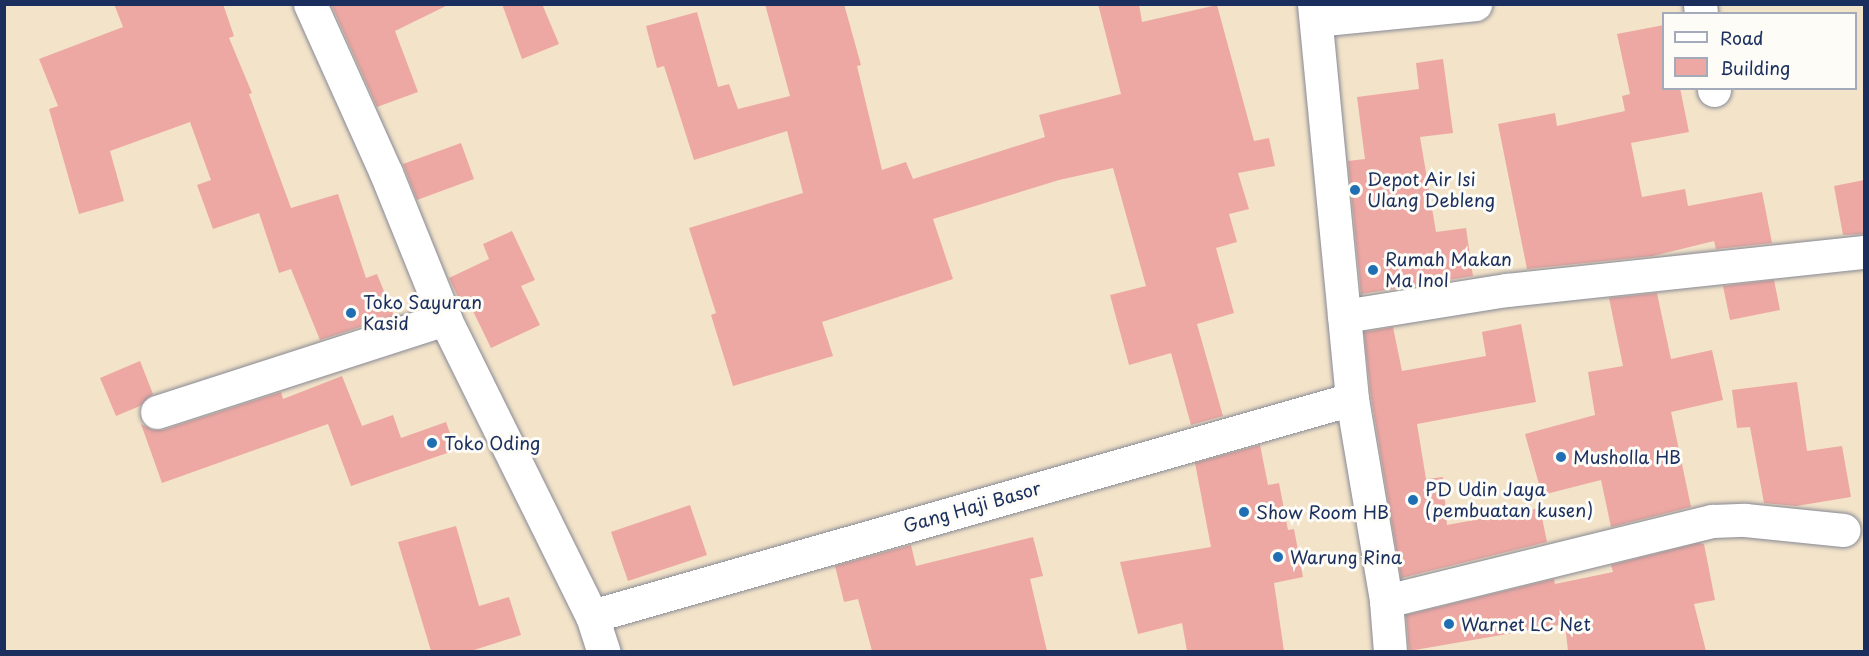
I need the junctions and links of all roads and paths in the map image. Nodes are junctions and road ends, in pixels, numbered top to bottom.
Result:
1 (310, 4) edge
2 (1475, 4) edge
3 (1315, 12) edge
4 (1864, 252) edge
5 (1344, 316) junction
6 (445, 319) junction
7 (1352, 399) junction
8 (157, 412) dead end
9 (1843, 530) dead end
10 (1386, 601) junction
11 (592, 616) junction
12 (604, 651) edge
13 (1390, 651) edge

1 - 6 street
2 - 3 street
3 - 5 street
4 - 5 street
5 - 7 street
6 - 8 street
6 - 11 street
7 - 10 street
7 - 11 street, Gang Haji Basor
9 - 10 street
10 - 13 street
11 - 12 street

